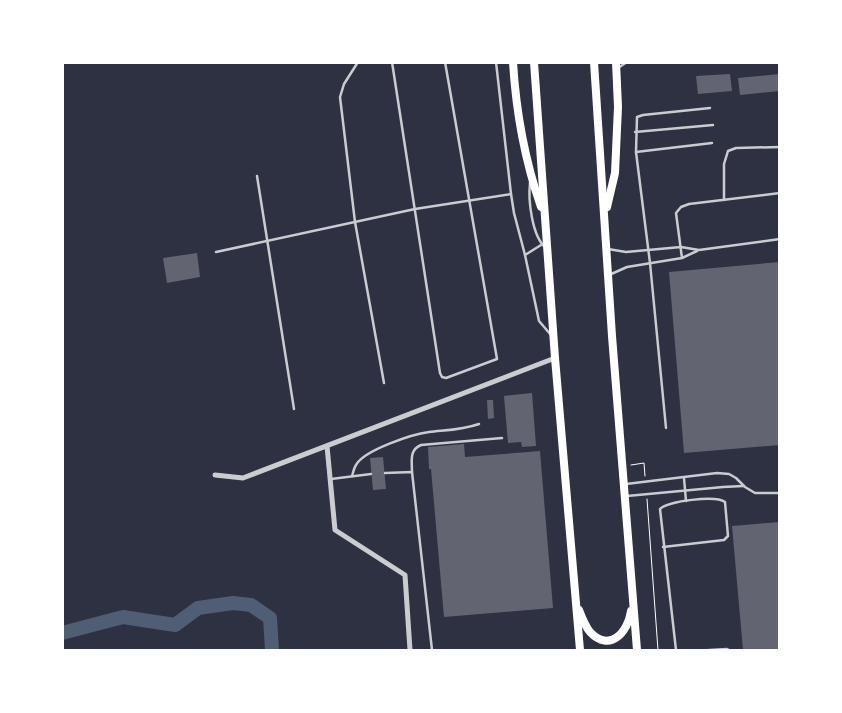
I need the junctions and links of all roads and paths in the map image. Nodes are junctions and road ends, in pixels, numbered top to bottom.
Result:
1 (358, 62) edge
2 (392, 62) edge
3 (445, 62) edge
4 (496, 62) edge
5 (513, 62) edge
6 (534, 62) edge
7 (594, 62) edge
8 (627, 62) edge
9 (617, 66) edge
10 (710, 108) dead end
11 (713, 125) dead end
12 (636, 132) junction
13 (712, 143) dead end
14 (780, 147) edge
15 (636, 152) junction
16 (257, 176) dead end
17 (531, 176) junction
18 (780, 193) edge
19 (511, 194) junction
20 (468, 200) junction
21 (724, 200) junction
22 (415, 209) junction
23 (605, 214) junction
24 (545, 217) junction
25 (355, 222) junction
26 (780, 239) edge
27 (267, 241) junction
28 (544, 247) junction
29 (681, 247) junction
30 (607, 249) junction
31 (699, 250) junction
32 (648, 251) junction
33 (216, 252) dead end
34 (525, 255) junction
35 (682, 258) junction
36 (650, 263) junction
37 (608, 276) junction
38 (554, 338) junction
39 (555, 358) junction
40 (384, 383) dead end
41 (294, 409) dead end
42 (479, 424) dead end
43 (666, 428) dead end
44 (502, 438) dead end
45 (326, 446) junction
46 (622, 466) junction
47 (412, 472) junction
48 (385, 473) dead end
49 (371, 474) dead end
50 (215, 475) dead end
51 (352, 476) junction
52 (684, 478) junction
53 (736, 478) junction
54 (330, 479) junction
55 (645, 482) junction
56 (624, 484) junction
57 (733, 486) junction
58 (745, 486) junction
59 (684, 490) junction
60 (780, 493) edge
61 (646, 494) junction
62 (625, 496) junction
63 (686, 501) junction
64 (663, 547) junction
65 (576, 596) junction
66 (633, 598) junction
67 (410, 650) edge
68 (432, 650) edge
69 (580, 650) edge
70 (637, 650) edge
71 (658, 650) edge
72 (676, 650) edge
73 (709, 650) edge
74 (728, 650) edge

1 - 25 lane
2 - 22 lane
3 - 20 lane
4 - 19 lane
5 - 17 highway
6 - 24 highway
7 - 23 highway
8 - 9 lane
9 - 23 highway
10 - 12 lane
11 - 12 lane
12 - 15 lane
13 - 15 lane
14 - 21 lane
15 - 32 lane
16 - 27 lane
17 - 24 highway
17 - 28 lane
18 - 21 lane
19 - 20 lane
19 - 34 lane
20 - 22 lane
20 - 22 lane
21 - 29 lane
22 - 25 lane
23 - 30 highway
24 - 28 highway
25 - 27 lane
25 - 40 lane
26 - 31 lane
27 - 33 lane
27 - 41 lane
28 - 34 lane
28 - 38 highway
29 - 31 lane
29 - 32 lane
29 - 35 lane
30 - 32 lane
30 - 37 highway
31 - 35 lane
32 - 36 lane
34 - 38 lane
35 - 36 lane
36 - 37 lane
36 - 43 lane
37 - 46 highway
38 - 39 highway
39 - 45 street
39 - 65 highway
42 - 51 lane
44 - 47 lane
45 - 50 street
45 - 54 street
46 - 55 path
46 - 56 highway
47 - 48 lane
47 - 68 lane
49 - 51 lane
51 - 54 lane
52 - 53 lane
52 - 55 lane
52 - 59 lane
53 - 57 lane
53 - 58 lane
54 - 67 street
55 - 56 lane
56 - 62 highway
57 - 58 lane
57 - 59 lane
58 - 60 lane
59 - 61 lane
59 - 63 lane
61 - 62 lane
61 - 71 path
62 - 66 highway
63 - 64 lane
63 - 64 lane
64 - 72 lane
65 - 66 highway
65 - 69 highway
66 - 70 highway
73 - 74 lane

